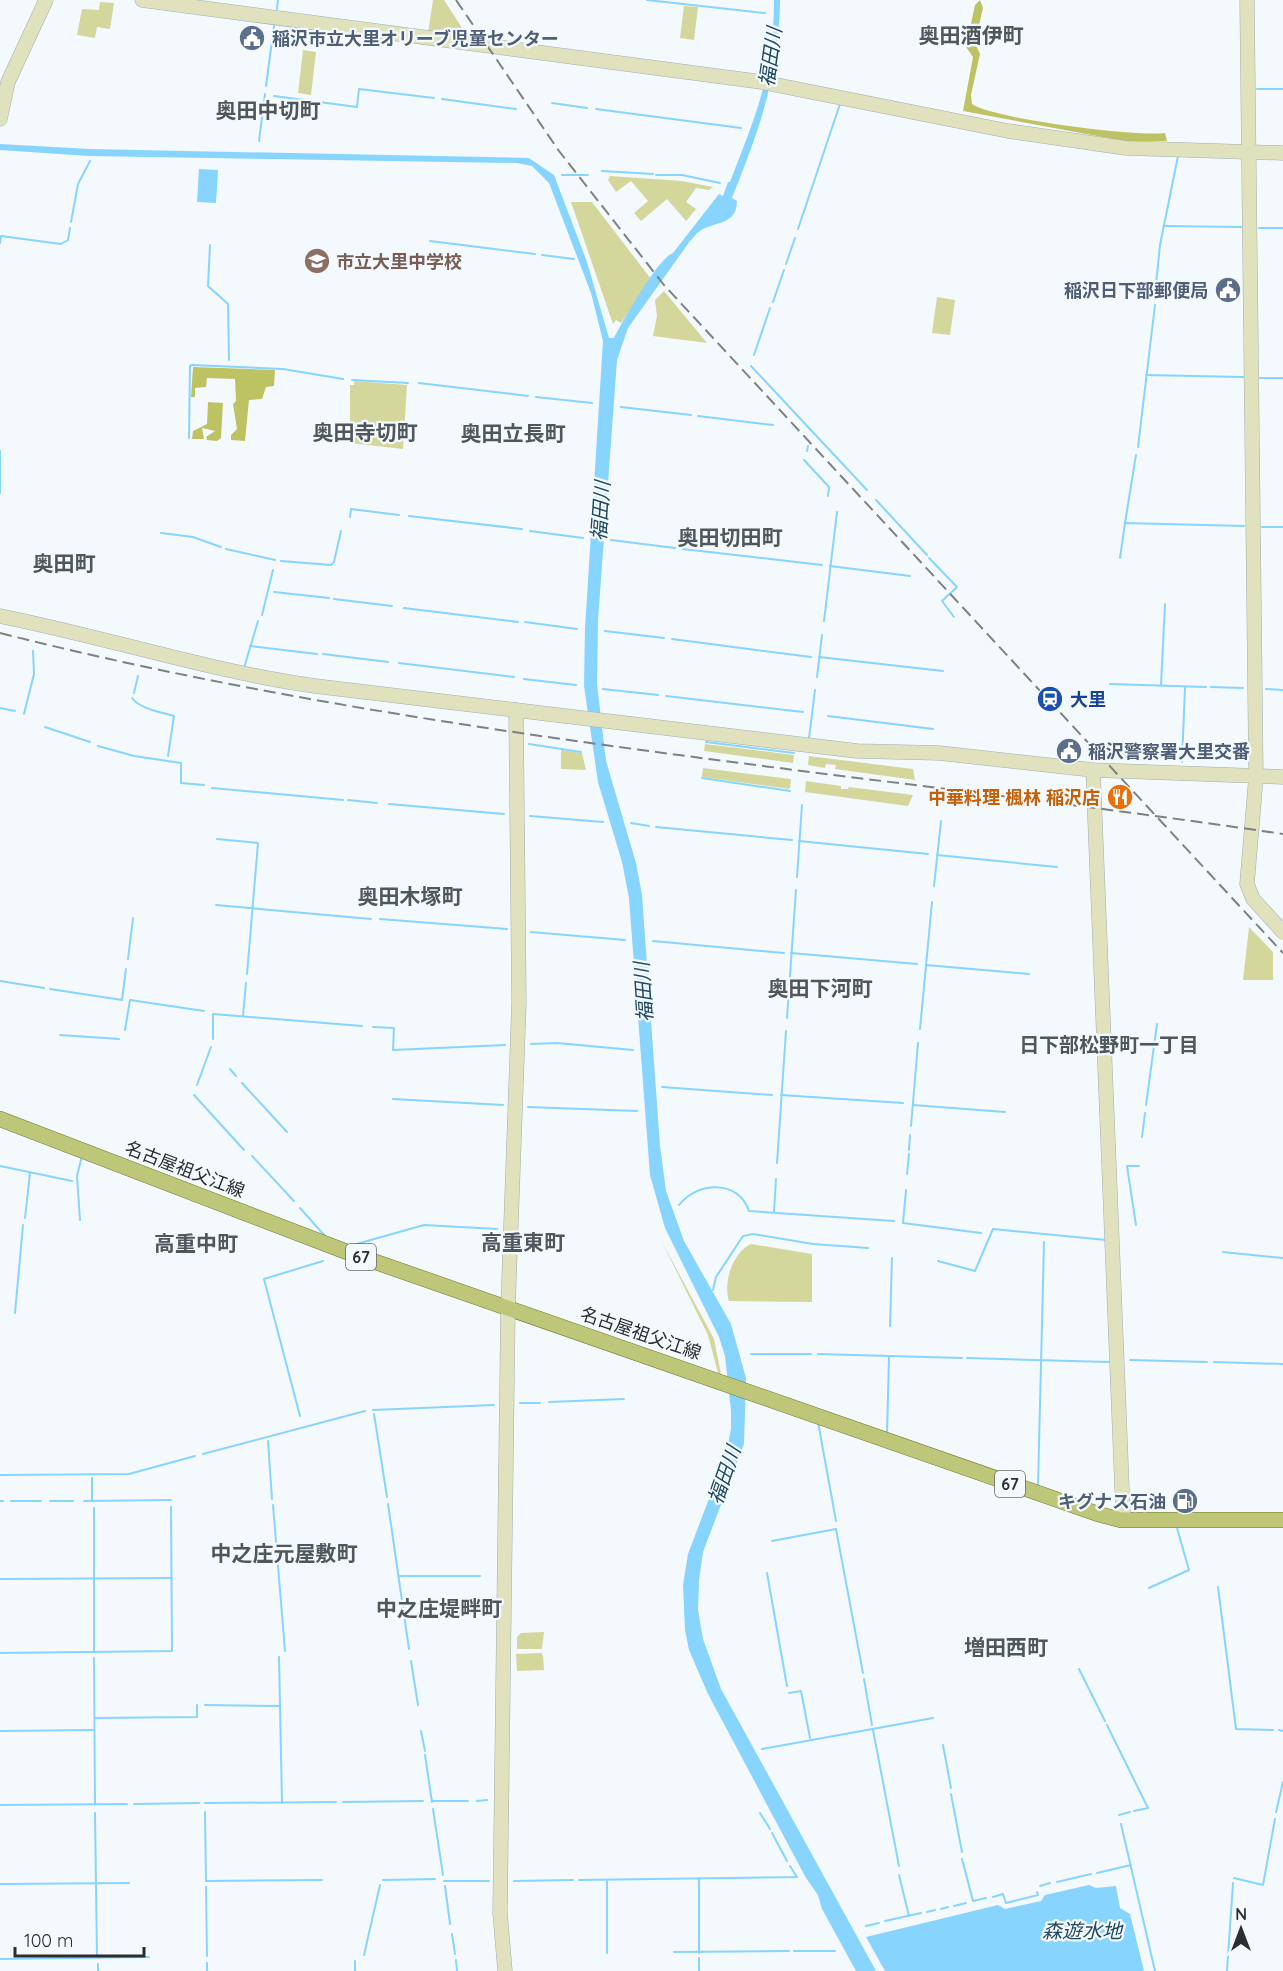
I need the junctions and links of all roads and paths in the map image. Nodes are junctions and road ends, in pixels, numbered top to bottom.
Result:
1 (46, 0) edge
2 (142, 0) edge
3 (1247, 0) edge
4 (0, 119) edge
5 (1250, 153) junction
6 (1283, 153) edge
7 (0, 616) edge
8 (516, 710) junction
9 (1093, 770) junction
10 (1256, 777) junction
11 (1283, 777) edge
12 (1283, 932) edge
13 (0, 1119) edge
14 (508, 1307) junction
15 (1127, 1520) junction
16 (1283, 1520) edge
17 (505, 1971) edge

1 - 4 street
2 - 5 street
3 - 5 street
5 - 6 street
5 - 10 street
7 - 8 street
8 - 9 street
8 - 14 street
9 - 10 street
9 - 15 street
10 - 11 street
10 - 12 street
13 - 14 main road, 名古屋祖父江線 / 67
14 - 15 main road, 名古屋祖父江線 / 67
14 - 17 street
15 - 16 main road, 名古屋祖父江線 / 67

